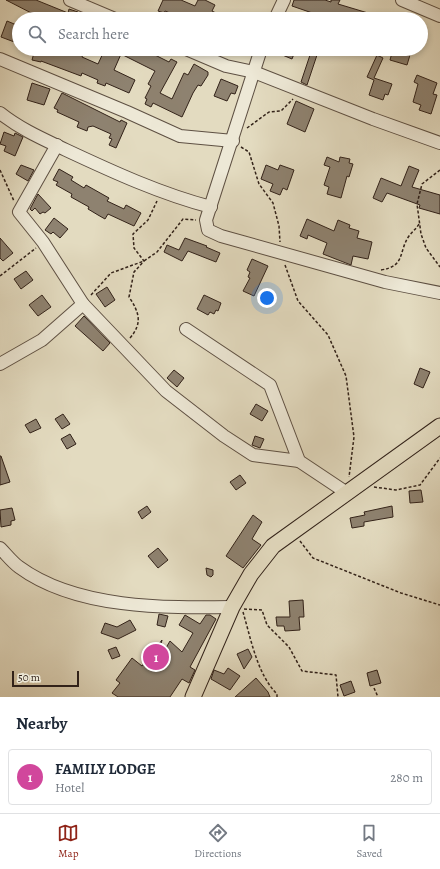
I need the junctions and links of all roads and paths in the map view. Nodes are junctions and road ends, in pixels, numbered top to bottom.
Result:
1 (70, 0) edge
2 (284, 0) edge
3 (402, 0) edge
4 (98, 12) edge
5 (278, 12) edge
6 (440, 16) edge
7 (202, 56) edge
8 (259, 56) edge
9 (0, 59) edge
10 (254, 72) junction
11 (296, 89) junction
12 (0, 113) edge
13 (233, 141) junction
14 (440, 143) edge
15 (57, 145) junction
16 (0, 170) edge
17 (440, 170) edge
18 (151, 187) junction
19 (211, 207) junction
20 (19, 212) junction
21 (206, 220) junction
22 (420, 223) junction
23 (43, 242) junction
24 (281, 253) junction
25 (144, 261) junction
26 (440, 267) edge
27 (0, 276) edge
28 (370, 278) junction
29 (440, 293) edge
30 (83, 304) junction
31 (186, 329) dead end
32 (124, 345) junction
33 (0, 364) edge
34 (440, 426) edge
35 (440, 458) edge
36 (299, 462) junction
37 (352, 489) junction
38 (293, 532) junction
39 (0, 548) edge
40 (440, 605) edge
41 (232, 607) junction
42 (374, 688) dead end
43 (193, 697) edge
44 (277, 697) edge
45 (338, 697) edge
46 (378, 697) edge

1 - 4 street
2 - 5 street
3 - 6 street
7 - 10 street
8 - 10 street
9 - 13 street
10 - 11 street
10 - 13 street
11 - 13 path
11 - 14 street
12 - 15 street
13 - 19 street
13 - 24 path
15 - 18 street
15 - 20 street
16 - 20 path
17 - 22 path
18 - 19 street
18 - 25 path
19 - 21 street
20 - 23 street
21 - 24 street
21 - 25 path
22 - 26 path
22 - 28 path
23 - 27 path
23 - 30 street
24 - 28 street
24 - 37 path
25 - 30 path
25 - 32 path
28 - 29 street
30 - 32 street
30 - 33 street
31 - 36 street
32 - 36 street
34 - 37 main road
35 - 37 path
36 - 37 street
37 - 38 main road
38 - 40 path
38 - 41 main road
39 - 41 street
41 - 43 main road
42 - 46 path
44 - 45 path

